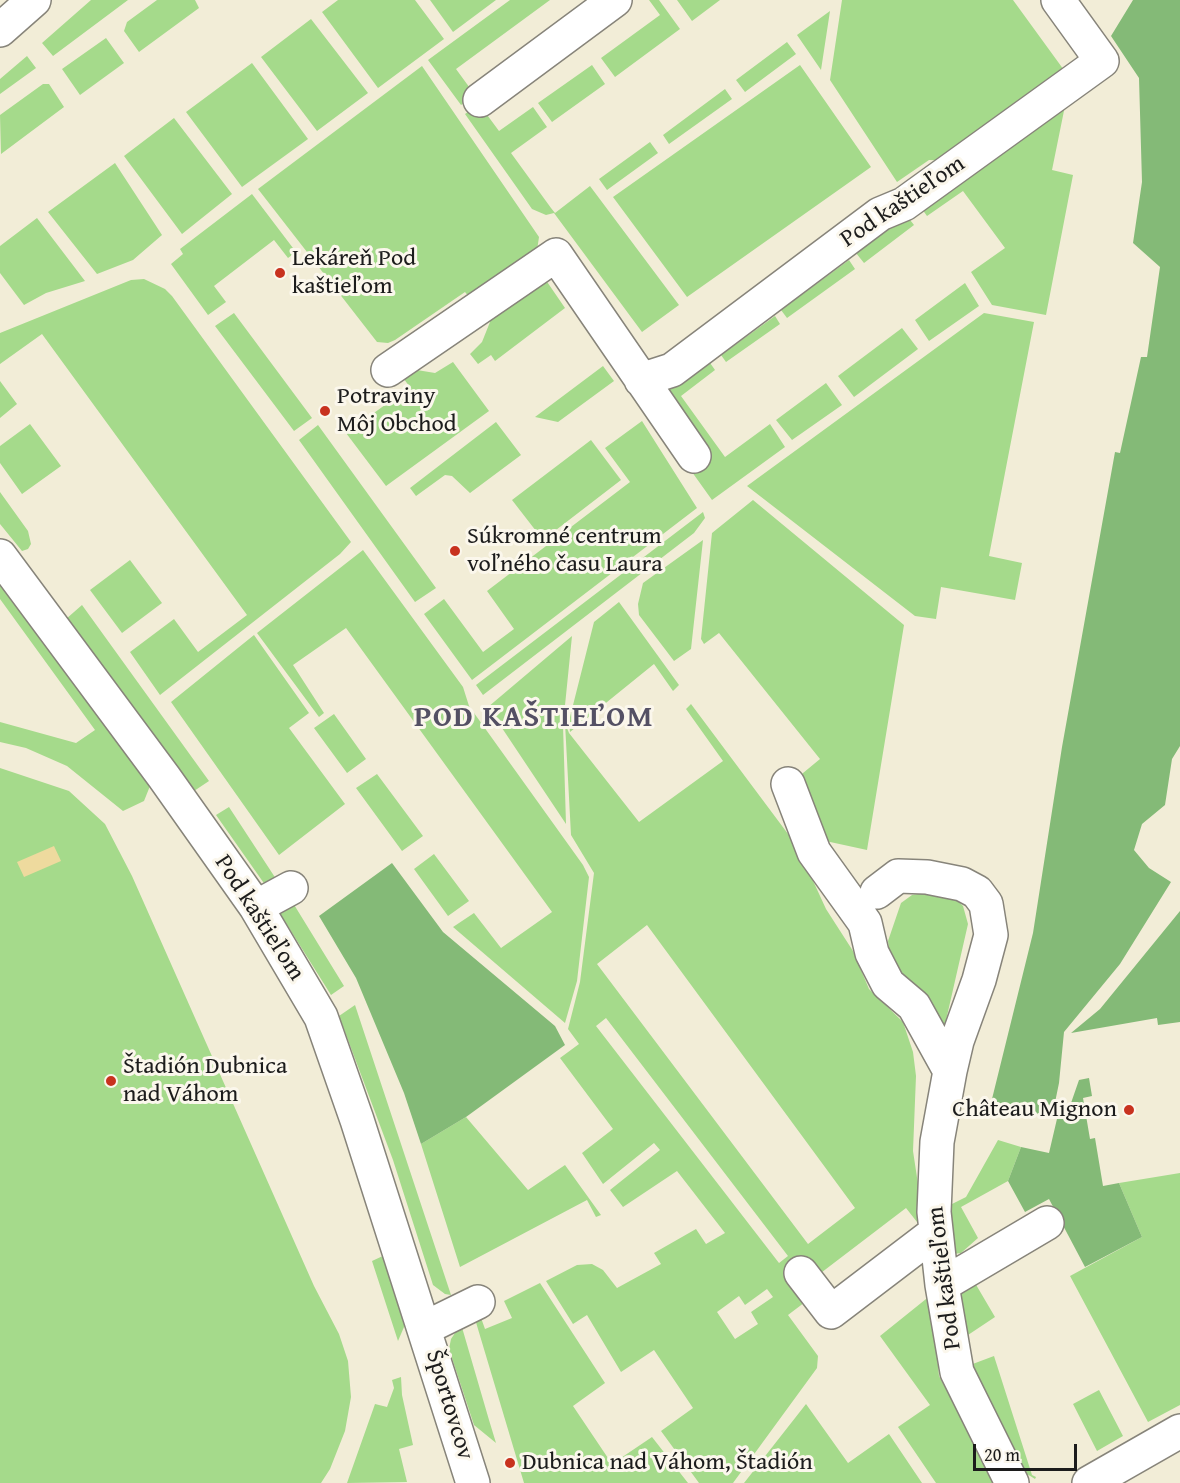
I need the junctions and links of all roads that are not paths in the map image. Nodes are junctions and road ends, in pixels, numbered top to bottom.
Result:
1 (34, 0) edge
2 (615, 0) edge
3 (1058, 0) edge
4 (0, 30) edge
5 (480, 100) dead end
6 (388, 370) dead end
7 (641, 380) junction
8 (694, 456) dead end
9 (0, 556) edge
10 (788, 784) dead end
11 (291, 888) dead end
12 (877, 892) dead end
13 (256, 908) junction
14 (950, 1071) junction
15 (1047, 1223) dead end
16 (936, 1232) junction
17 (801, 1273) dead end
18 (942, 1285) junction
19 (478, 1302) dead end
20 (425, 1328) junction
21 (1180, 1431) edge
22 (473, 1483) edge
23 (1012, 1483) edge
24 (1089, 1483) edge

1 - 4 street
2 - 5 street
3 - 7 street, Pod kaštieľom
6 - 7 street
7 - 8 street
9 - 13 street, Pod kaštieľom
10 - 14 street
11 - 13 street
12 - 14 street, Pod kaštieľom
13 - 20 street, Pod kaštieľom
14 - 16 street, Pod kaštieľom
15 - 18 street
16 - 17 street
16 - 18 street, Pod kaštieľom
18 - 23 street, Pod kaštieľom
19 - 20 street
20 - 22 street, Športovcov
21 - 24 street

